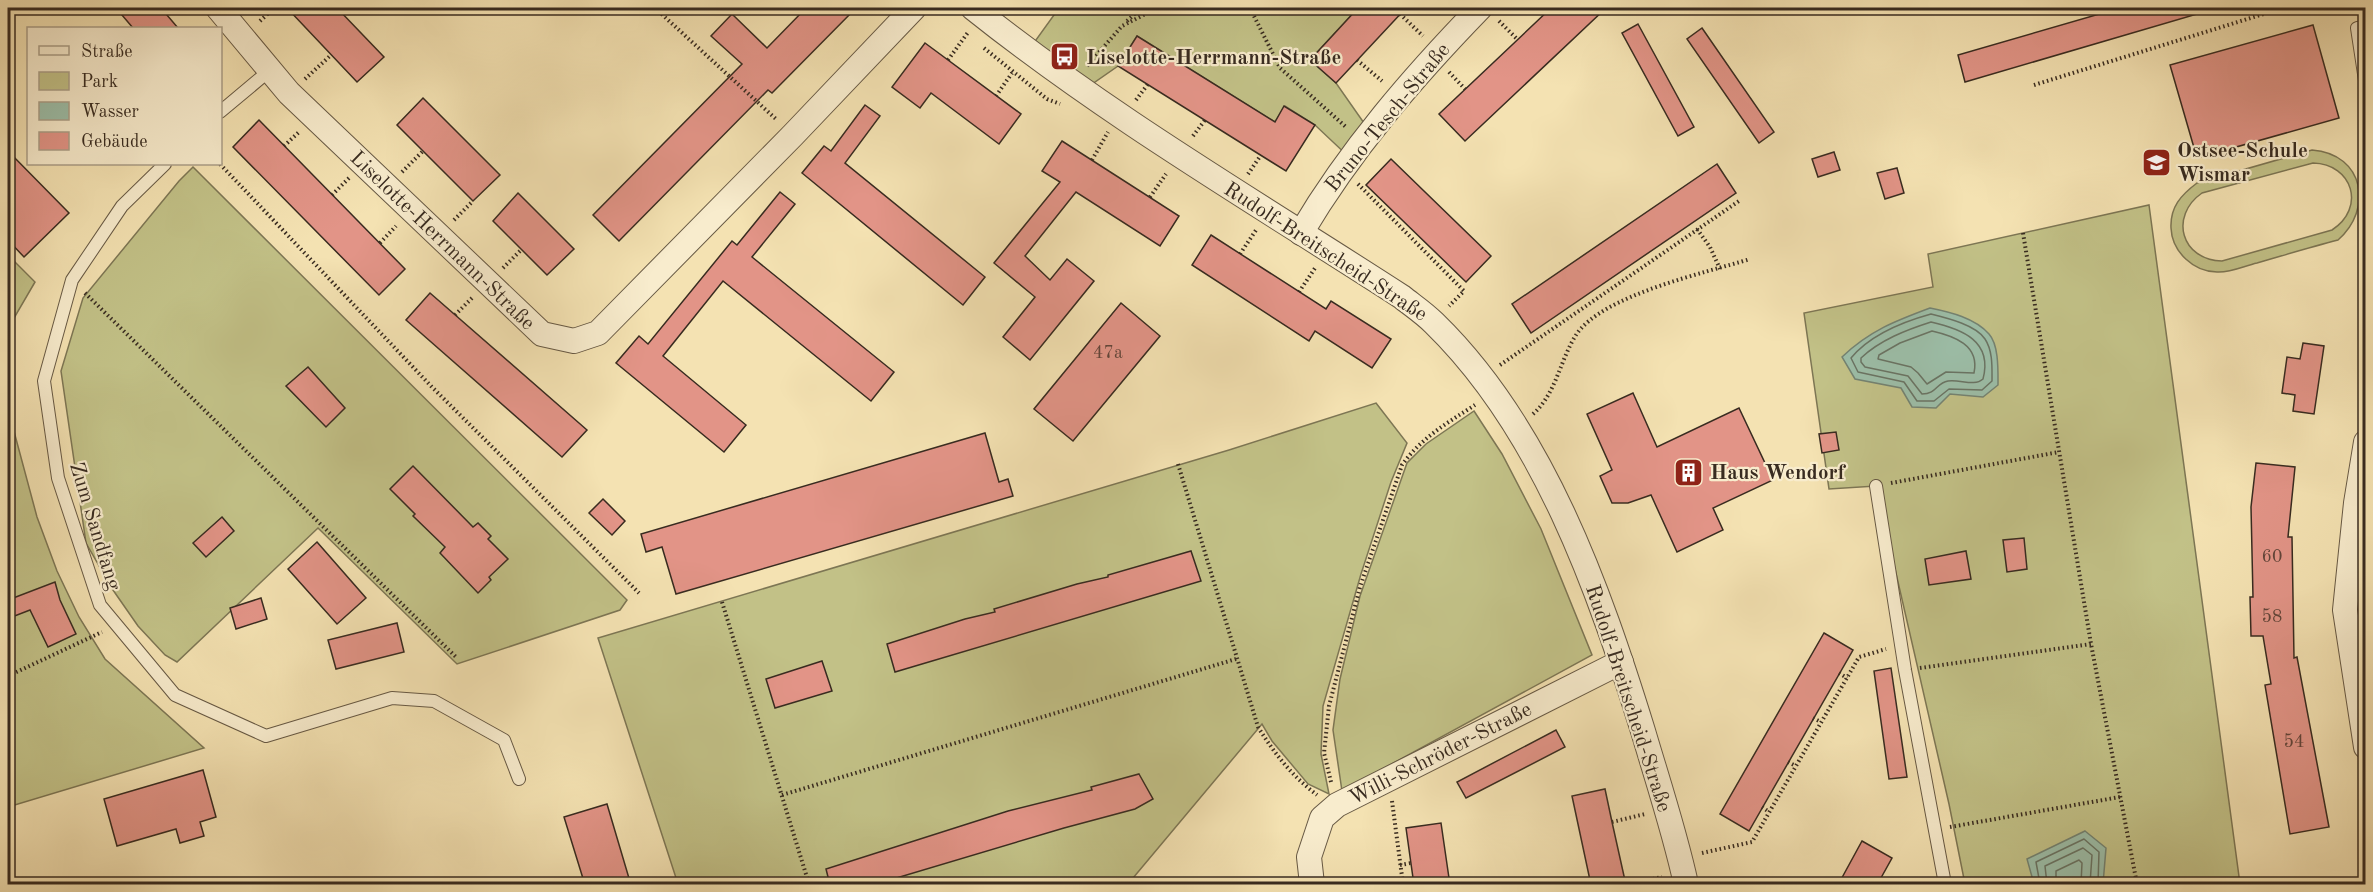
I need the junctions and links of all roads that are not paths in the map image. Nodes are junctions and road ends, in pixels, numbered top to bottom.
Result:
1 (218, 8) edge
2 (914, 8) edge
3 (1487, 11) edge
4 (971, 19) edge
5 (2366, 26) edge
6 (269, 71) junction
7 (2366, 87) edge
8 (222, 110) edge
9 (164, 165) edge
10 (1301, 233) junction
11 (2366, 442) edge
12 (1876, 486) road end
13 (1621, 662) junction
14 (2364, 731) edge
15 (519, 780) dead end
16 (1683, 871) edge
17 (1312, 885) edge
18 (1946, 885) edge

1 - 6 street, Liselotte-Herrmann-Straße
2 - 6 street, Liselotte-Herrmann-Straße
3 - 10 street, Bruno-Tesch-Straße
4 - 10 street, Rudolf-Breitscheid-Straße
5 - 7 lane
6 - 8 lane
9 - 15 lane, Zum Sandfang
10 - 13 street, Rudolf-Breitscheid-Straße
11 - 14 street
12 - 18 lane
13 - 16 street, Rudolf-Breitscheid-Straße
13 - 17 street, Willi-Schröder-Straße

